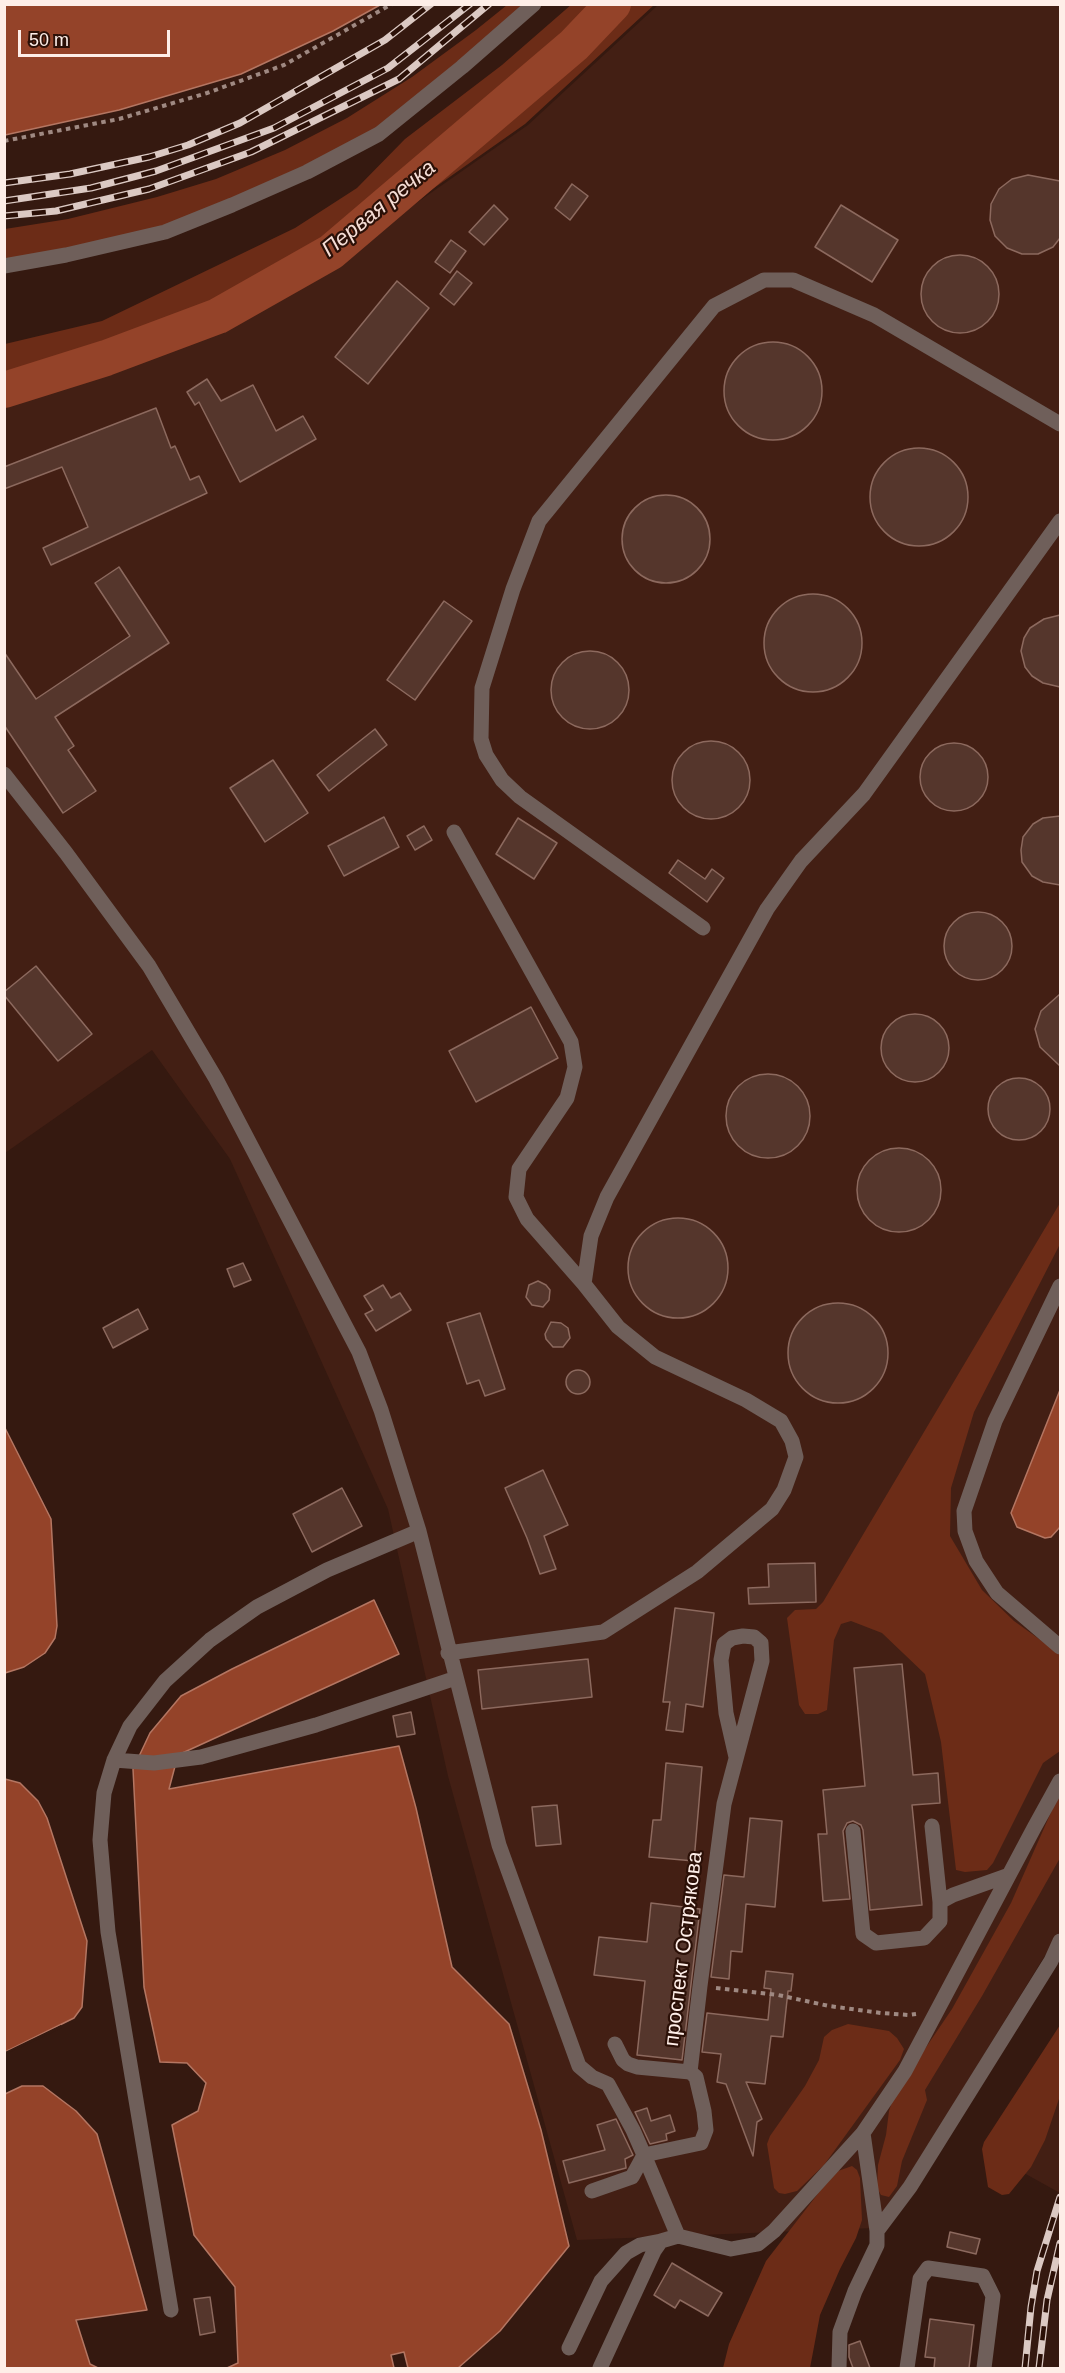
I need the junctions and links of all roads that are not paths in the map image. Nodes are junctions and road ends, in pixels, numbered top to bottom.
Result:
1 (534, 4) edge
2 (4, 266) edge
3 (1060, 424) edge
4 (1060, 521) edge
5 (4, 774) edge
6 (454, 832) dead end
7 (703, 928) dead end
8 (584, 1284) junction
9 (1060, 1286) edge
10 (419, 1531) junction
11 (1060, 1647) edge
12 (448, 1653) junction
13 (456, 1678) junction
14 (736, 1757) junction
15 (114, 1760) junction
16 (1060, 1781) edge
17 (933, 1826) dead end
18 (852, 1831) dead end
19 (1010, 1875) junction
20 (940, 1902) junction
21 (1060, 1941) edge
22 (615, 2044) dead end
23 (690, 2072) junction
24 (863, 2133) junction
25 (644, 2155) junction
26 (592, 2191) dead end
27 (877, 2231) junction
28 (678, 2236) junction
29 (661, 2241) junction
30 (171, 2310) dead end
31 (569, 2348) dead end
32 (600, 2368) edge
33 (839, 2368) edge
34 (907, 2368) edge
35 (984, 2368) edge

1 - 2 street
3 - 7 street
4 - 8 street
5 - 10 street
6 - 8 street
8 - 12 street
9 - 11 street
10 - 12 street
10 - 15 street
12 - 13 street
13 - 15 street
13 - 25 street
14 - 14 street, проспект Острякова
14 - 23 street, проспект Острякова
15 - 30 street
16 - 19 street
17 - 20 street
18 - 20 street
19 - 20 street
19 - 24 street
21 - 27 street
22 - 23 street
23 - 25 street, проспект Острякова
24 - 27 street
24 - 28 street
25 - 26 street
25 - 28 street
27 - 33 street
28 - 29 street
29 - 31 street
29 - 32 street
34 - 35 street

